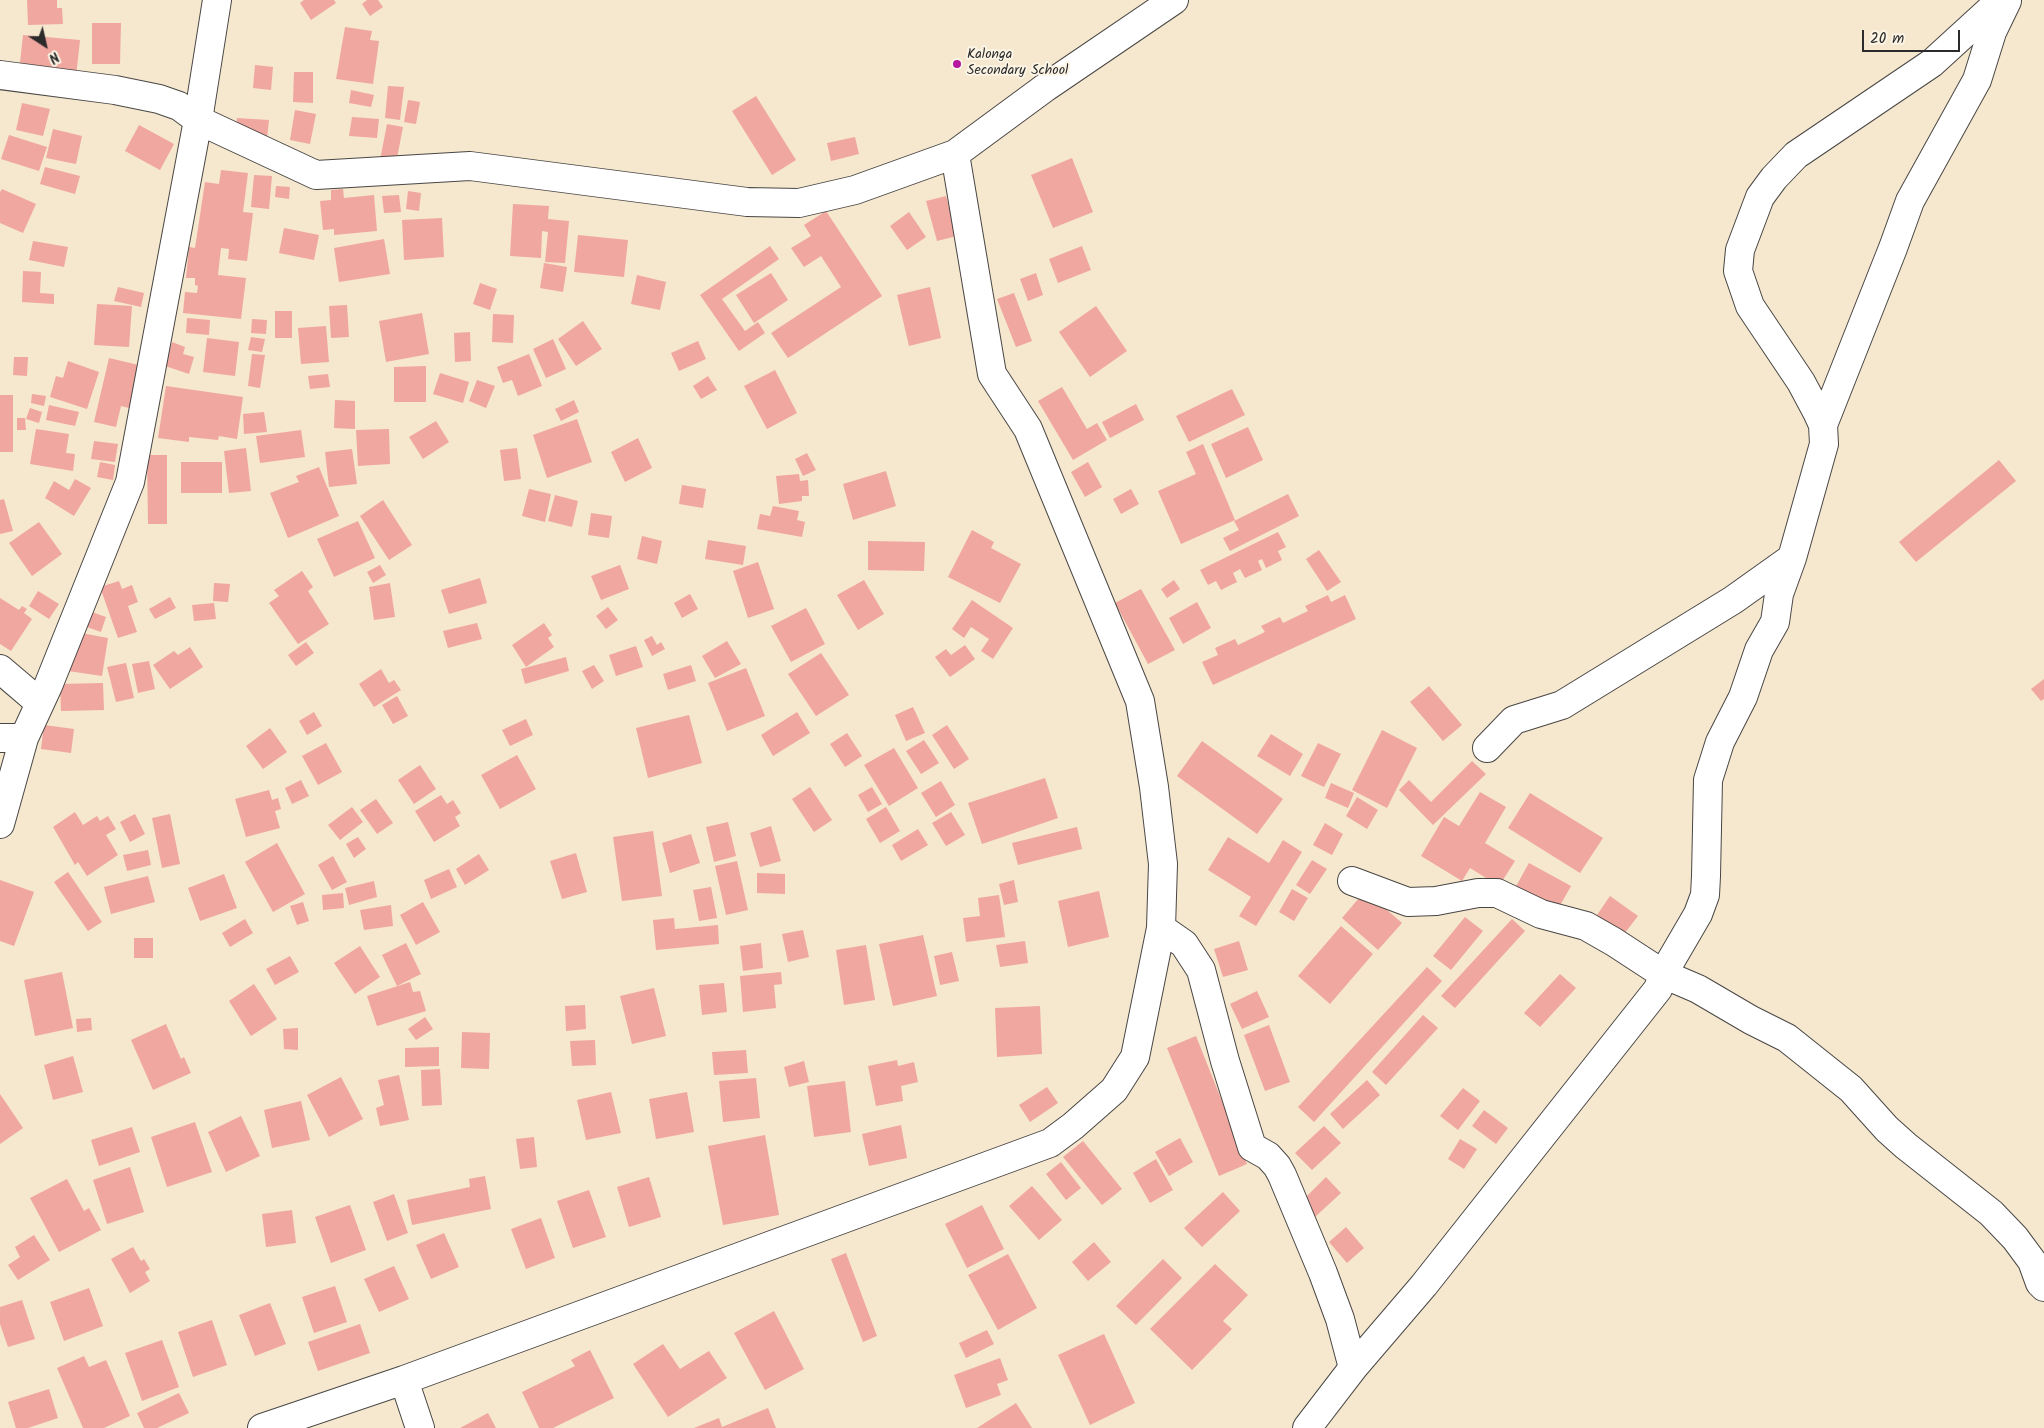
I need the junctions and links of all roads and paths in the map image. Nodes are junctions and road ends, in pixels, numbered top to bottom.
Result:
1 (217, 0) edge
2 (1174, 0) edge
3 (2001, 0) edge
4 (2008, 0) edge
5 (0, 75) edge
6 (198, 120) junction
7 (955, 154) junction
8 (1823, 425) junction
9 (1792, 558) junction
10 (0, 669) edge
11 (40, 703) junction
12 (12, 738) edge
13 (1488, 748) dead end
14 (0, 824) edge
15 (1352, 881) dead end
16 (1162, 928) junction
17 (1663, 974) junction
18 (2044, 1287) edge
19 (1353, 1368) junction
20 (404, 1380) junction
21 (262, 1428) edge
22 (420, 1428) edge
23 (1307, 1428) edge

1 - 6 street
2 - 7 street
3 - 8 street
4 - 8 street
5 - 6 street
6 - 7 street
6 - 11 street
7 - 16 street
8 - 9 street
9 - 13 street
9 - 17 street
10 - 11 street
11 - 12 street
12 - 14 street
15 - 17 street
16 - 19 street
16 - 20 street
17 - 18 street
17 - 19 street
19 - 23 street
20 - 21 street
20 - 22 street

